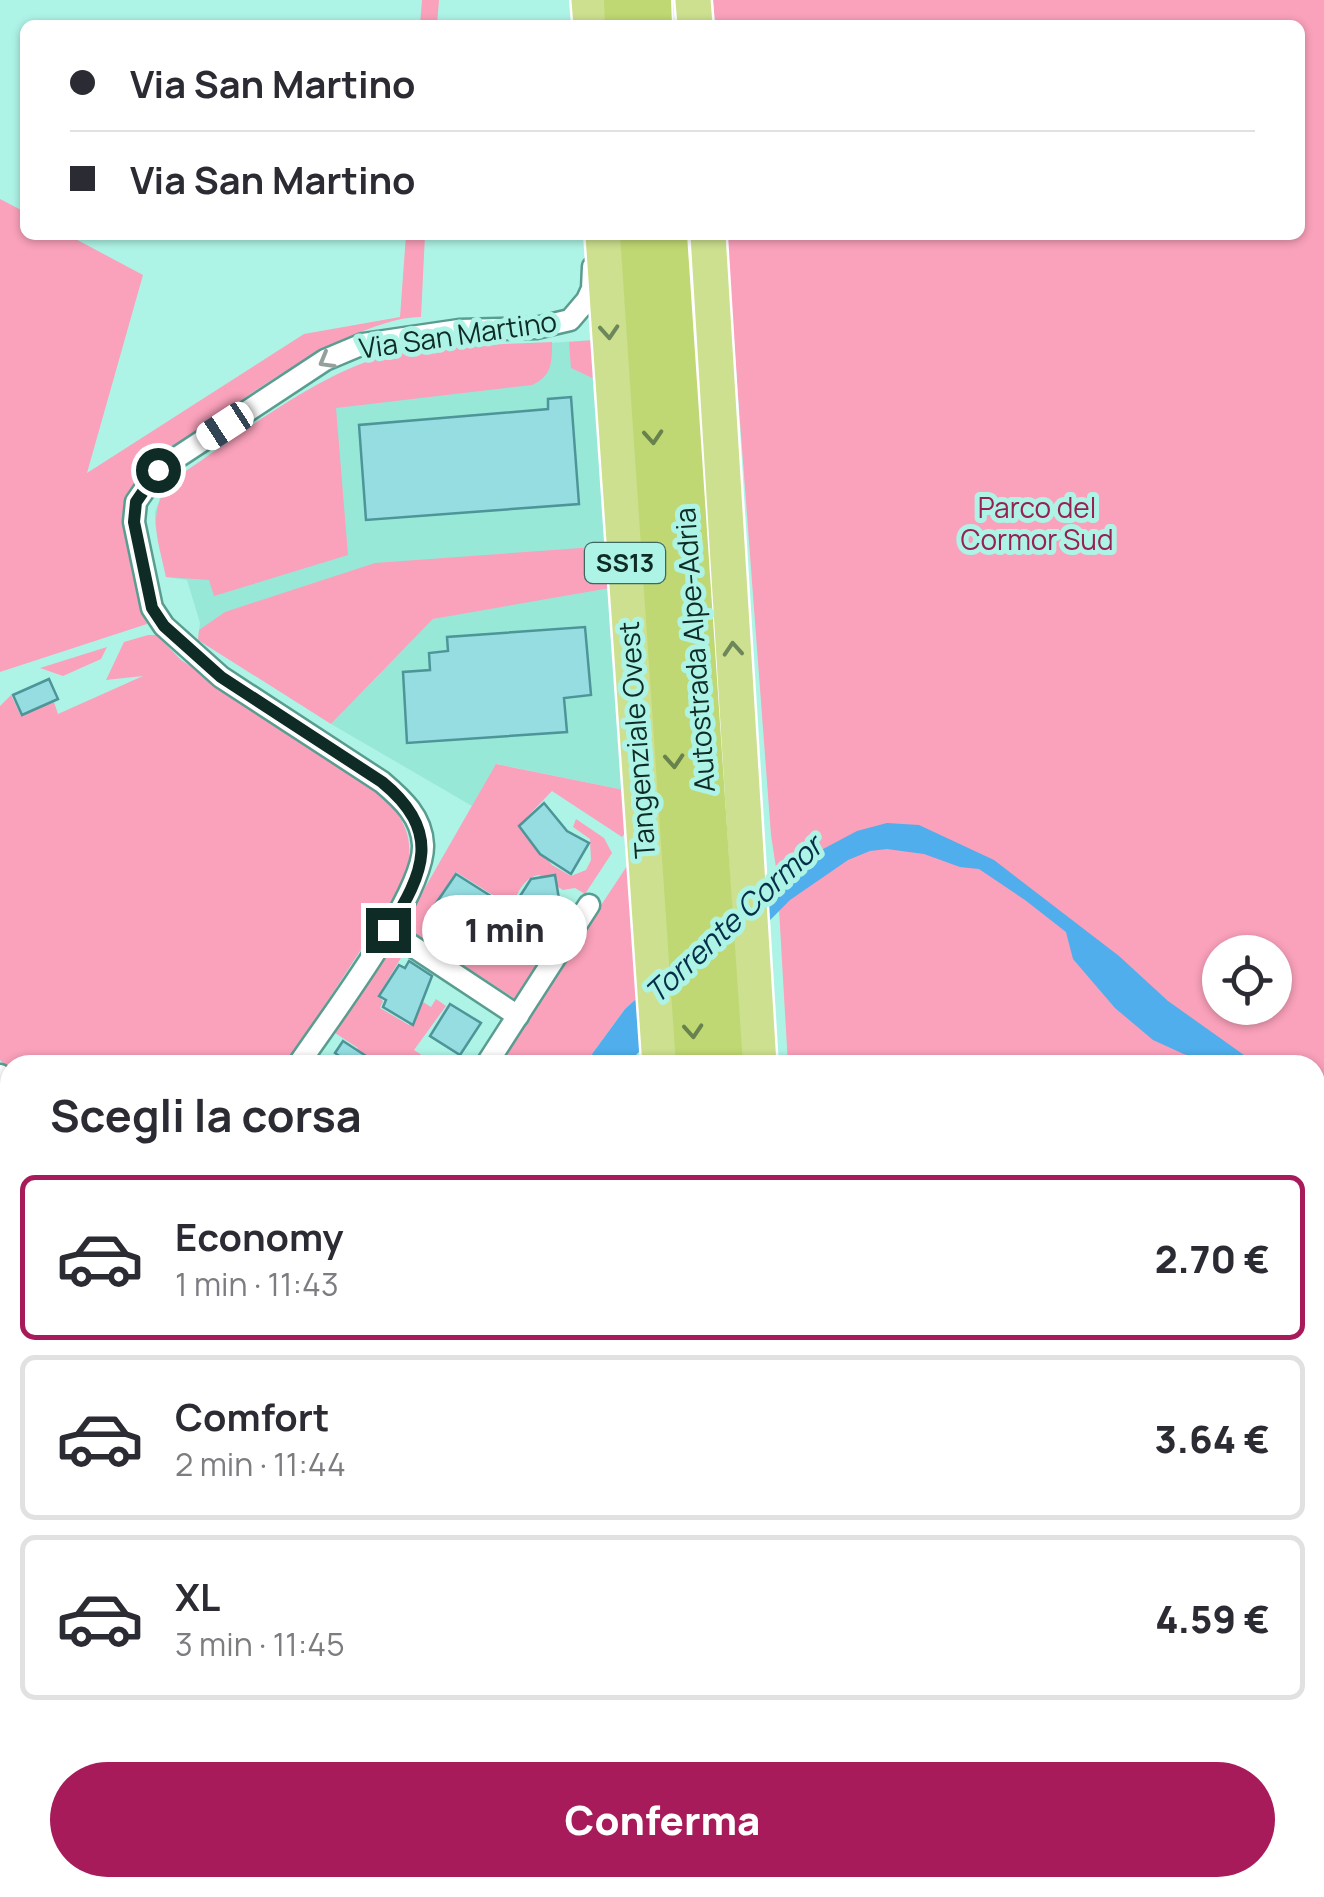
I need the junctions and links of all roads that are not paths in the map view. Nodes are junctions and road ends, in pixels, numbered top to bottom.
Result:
1 (598, 240) edge
2 (599, 240) edge
3 (639, 240) edge
4 (668, 240) edge
5 (708, 240) edge
6 (694, 854) junction
7 (589, 905) dead end
8 (388, 930) junction
9 (518, 1016) junction
10 (305, 1055) edge
11 (493, 1055) edge
12 (659, 1055) edge
13 (714, 1055) edge
14 (760, 1055) edge

1 -> 8 street, Via San Martino
2 -> 12 highway, Tangenziale Ovest / SS13
3 -> 6 highway, Autostrada Alpe-Adria
4 - 6 highway, Autostrada Alpe-Adria
14 -> 5 highway
6 - 13 highway, Autostrada Alpe-Adria
7 - 9 street
8 - 9 street
8 - 10 street, Via San Martino
9 - 11 street

